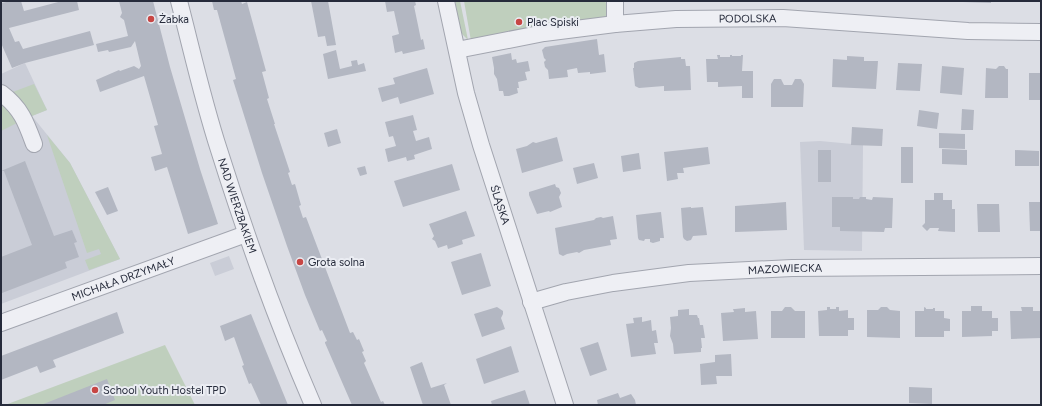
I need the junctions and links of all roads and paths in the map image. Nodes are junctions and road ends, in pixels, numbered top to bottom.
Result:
1 (179, 1) edge
2 (446, 1) edge
3 (615, 1) edge
4 (615, 24) junction
5 (1041, 32) edge
6 (457, 50) junction
7 (1, 93) edge
8 (34, 144) dead end
9 (246, 234) junction
10 (1041, 266) edge
11 (531, 302) junction
12 (1, 323) edge
13 (313, 405) edge
14 (565, 405) edge

1 - 9 street, NAD WIERZBAKIEM
2 - 6 street, ŚLĄSKA
3 - 4 street
4 - 5 street, PODOLSKA
4 - 6 street, PODOLSKA
6 - 11 street, ŚLĄSKA
7 - 8 street
9 - 12 street, MICHAŁA DRZYMAŁY
9 - 13 street, NAD WIERZBAKIEM
10 - 11 street, MAZOWIECKA
11 - 14 street, ŚLĄSKA

